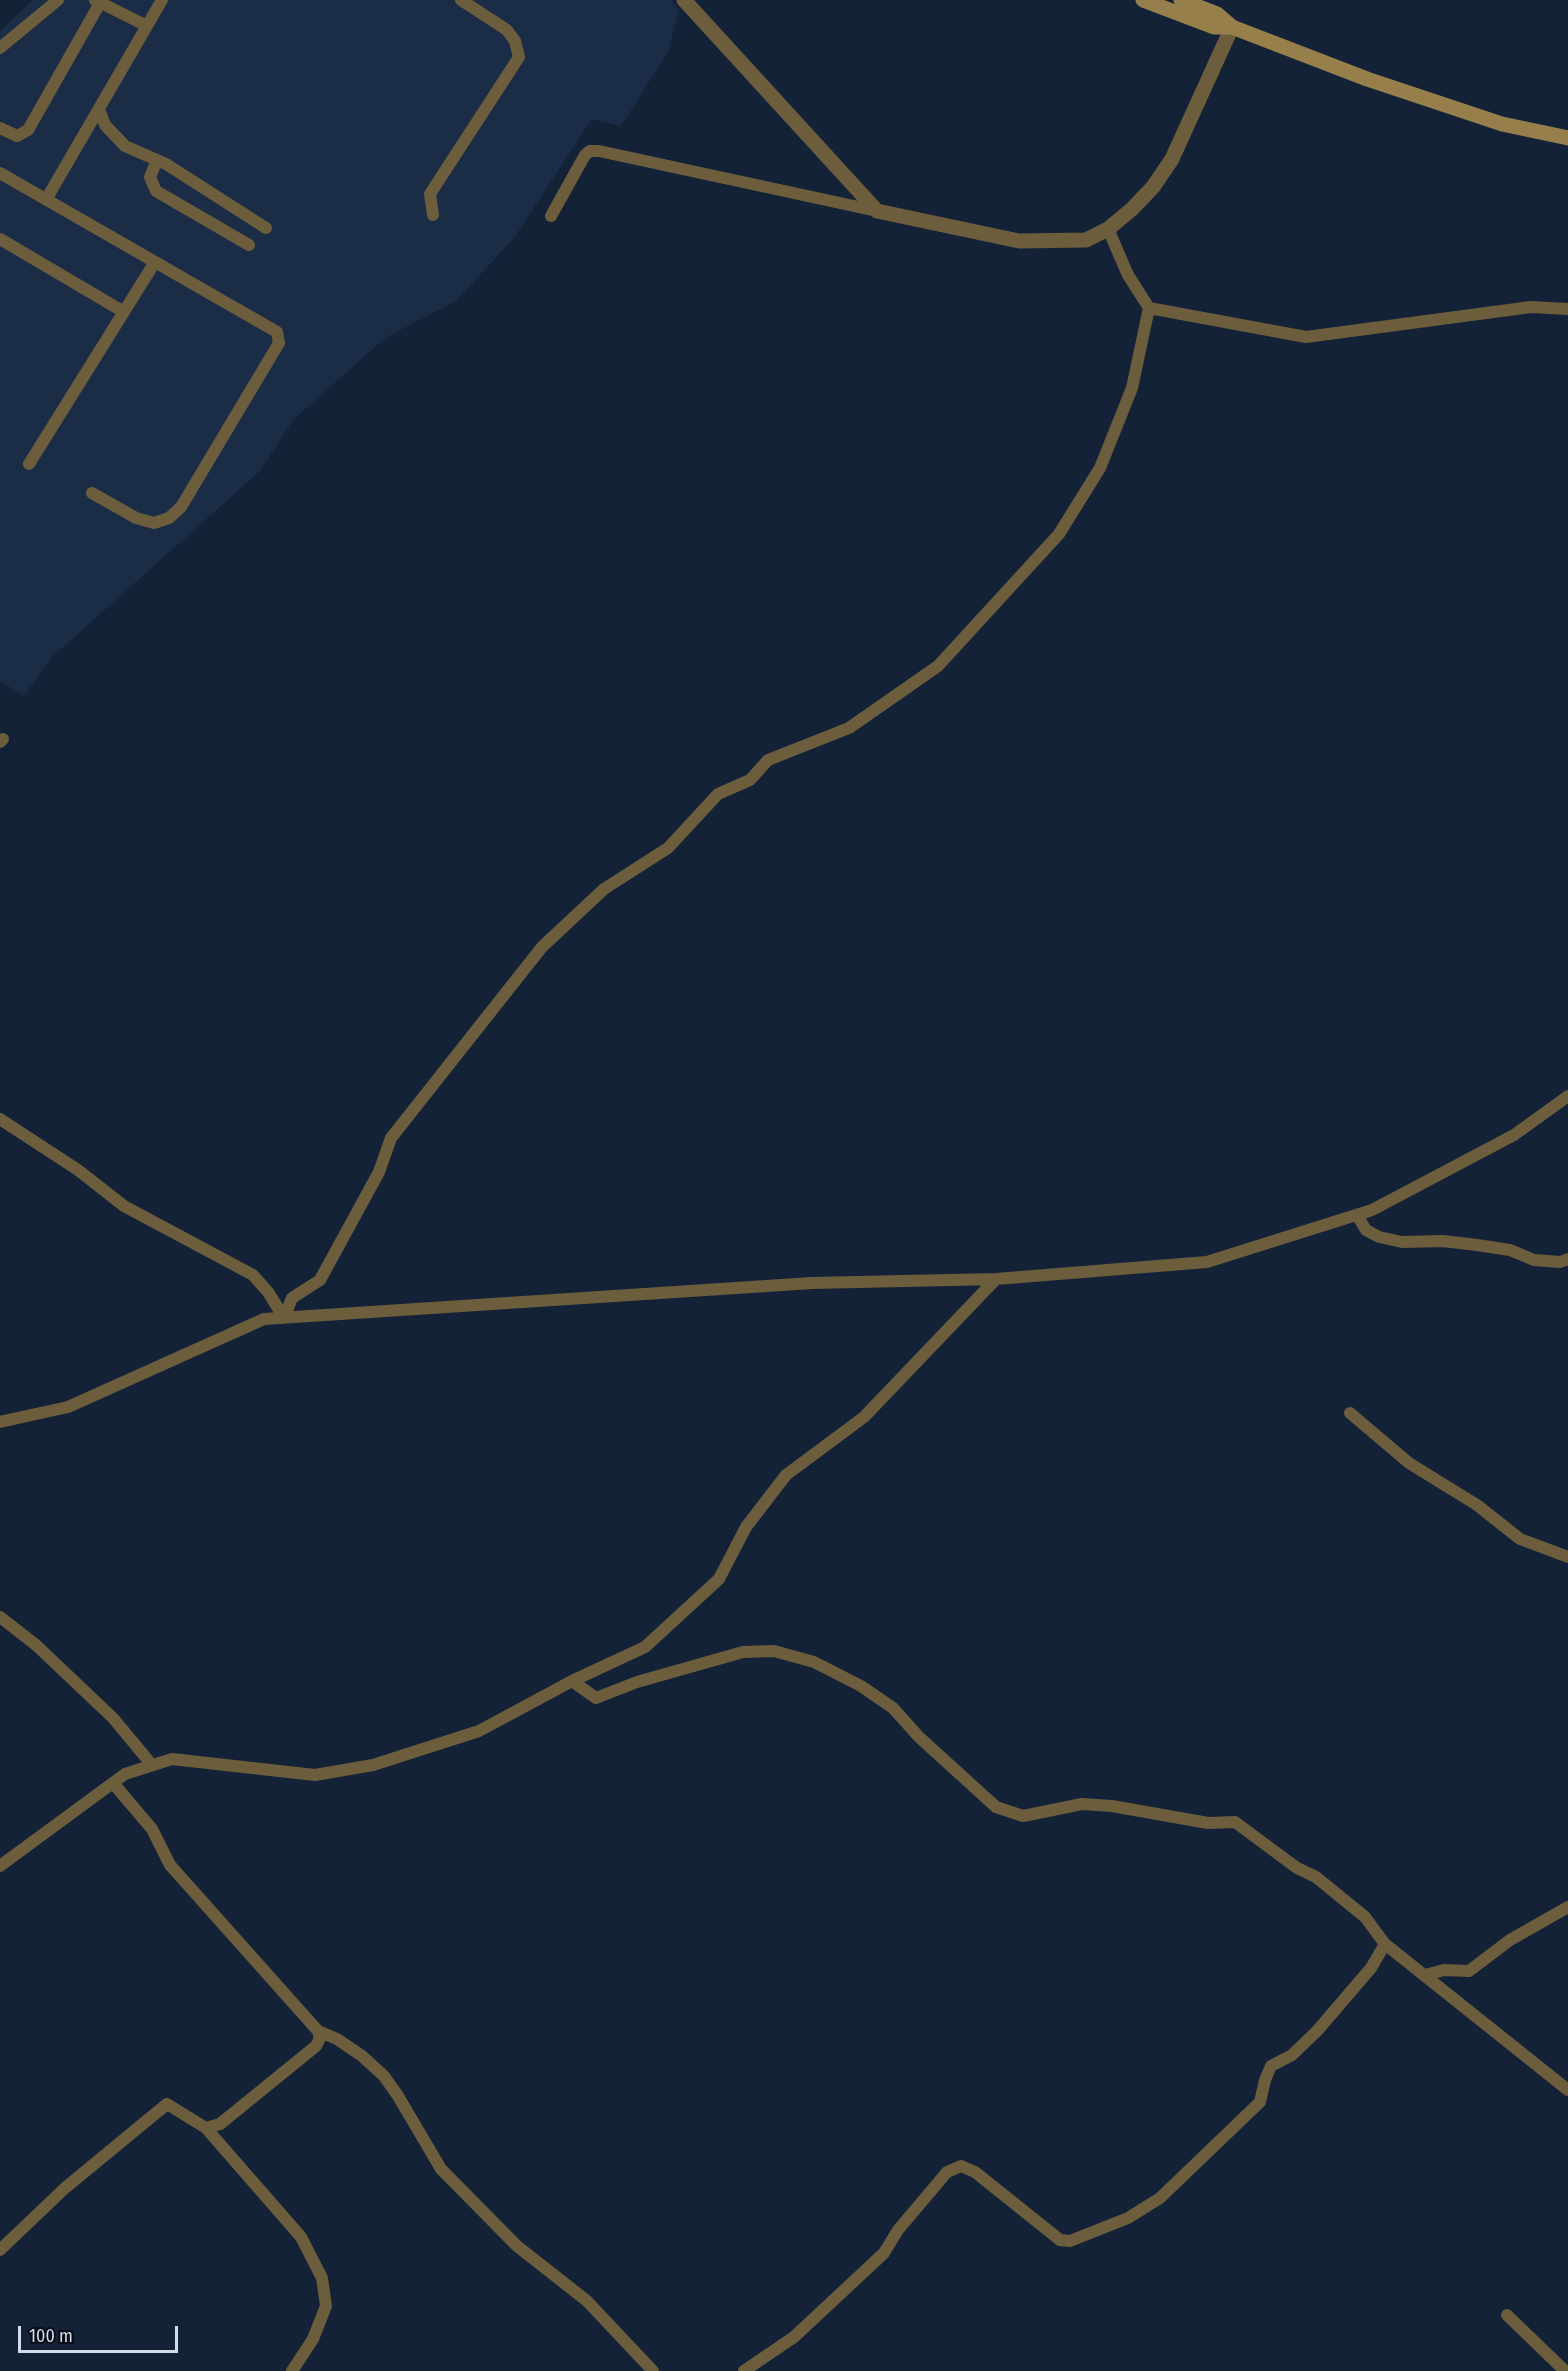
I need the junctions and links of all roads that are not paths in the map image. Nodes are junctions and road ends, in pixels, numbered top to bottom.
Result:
1 (58, 0) edge
2 (162, 0) edge
3 (461, 0) edge
4 (684, 0) edge
5 (1143, 0) edge
6 (1181, 0) edge
7 (98, 2) edge
8 (147, 26) junction
9 (1232, 27) junction
10 (0, 48) edge
11 (99, 109) junction
12 (0, 128) edge
13 (1568, 138) edge
14 (157, 160) junction
15 (0, 173) edge
16 (46, 198) junction
17 (877, 211) junction
18 (434, 215) dead end
19 (551, 216) dead end
20 (266, 228) dead end
21 (1108, 229) junction
22 (0, 239) edge
23 (249, 245) dead end
24 (155, 261) junction
25 (1149, 308) junction
26 (1568, 309) edge
27 (124, 312) junction
28 (29, 464) dead end
29 (92, 493) dead end
30 (1568, 1096) edge
31 (0, 1119) edge
32 (1357, 1215) junction
33 (1568, 1259) edge
34 (996, 1279) junction
35 (284, 1318) junction
36 (1350, 1413) dead end
37 (0, 1422) edge
38 (1568, 1557) edge
39 (0, 1617) edge
40 (572, 1681) junction
41 (152, 1765) junction
42 (113, 1783) junction
43 (0, 1866) edge
44 (1568, 1907) edge
45 (1385, 1944) junction
46 (1425, 1975) junction
47 (318, 2031) junction
48 (1568, 2090) edge
49 (206, 2128) junction
50 (0, 2250) edge
51 (1507, 2315) dead end
52 (292, 2371) edge
53 (653, 2371) edge
54 (744, 2371) edge
55 (1565, 2371) edge

1 - 10 street
2 - 8 street
3 - 18 street
4 - 17 street
5 - 9 main road
6 - 9 main road
7 - 8 street
7 - 12 street
8 - 11 street
9 - 13 main road
9 - 21 street
11 - 14 street
11 - 16 street
14 - 20 street
14 - 23 street
15 - 16 street
16 - 24 street
17 - 19 street
17 - 21 street
21 - 25 street
22 - 27 street
24 - 27 street
24 - 29 street
25 - 26 street
25 - 35 street
27 - 28 street
30 - 32 street
31 - 35 street
32 - 33 street
32 - 34 street
34 - 35 street
34 - 40 street
35 - 37 street
36 - 38 street
39 - 41 street
40 - 41 street
40 - 45 street
41 - 42 street
42 - 43 street
42 - 47 street
44 - 46 street
45 - 46 street
45 - 54 street
46 - 48 street
47 - 49 street
47 - 53 street
49 - 50 street
49 - 52 street
51 - 55 street

